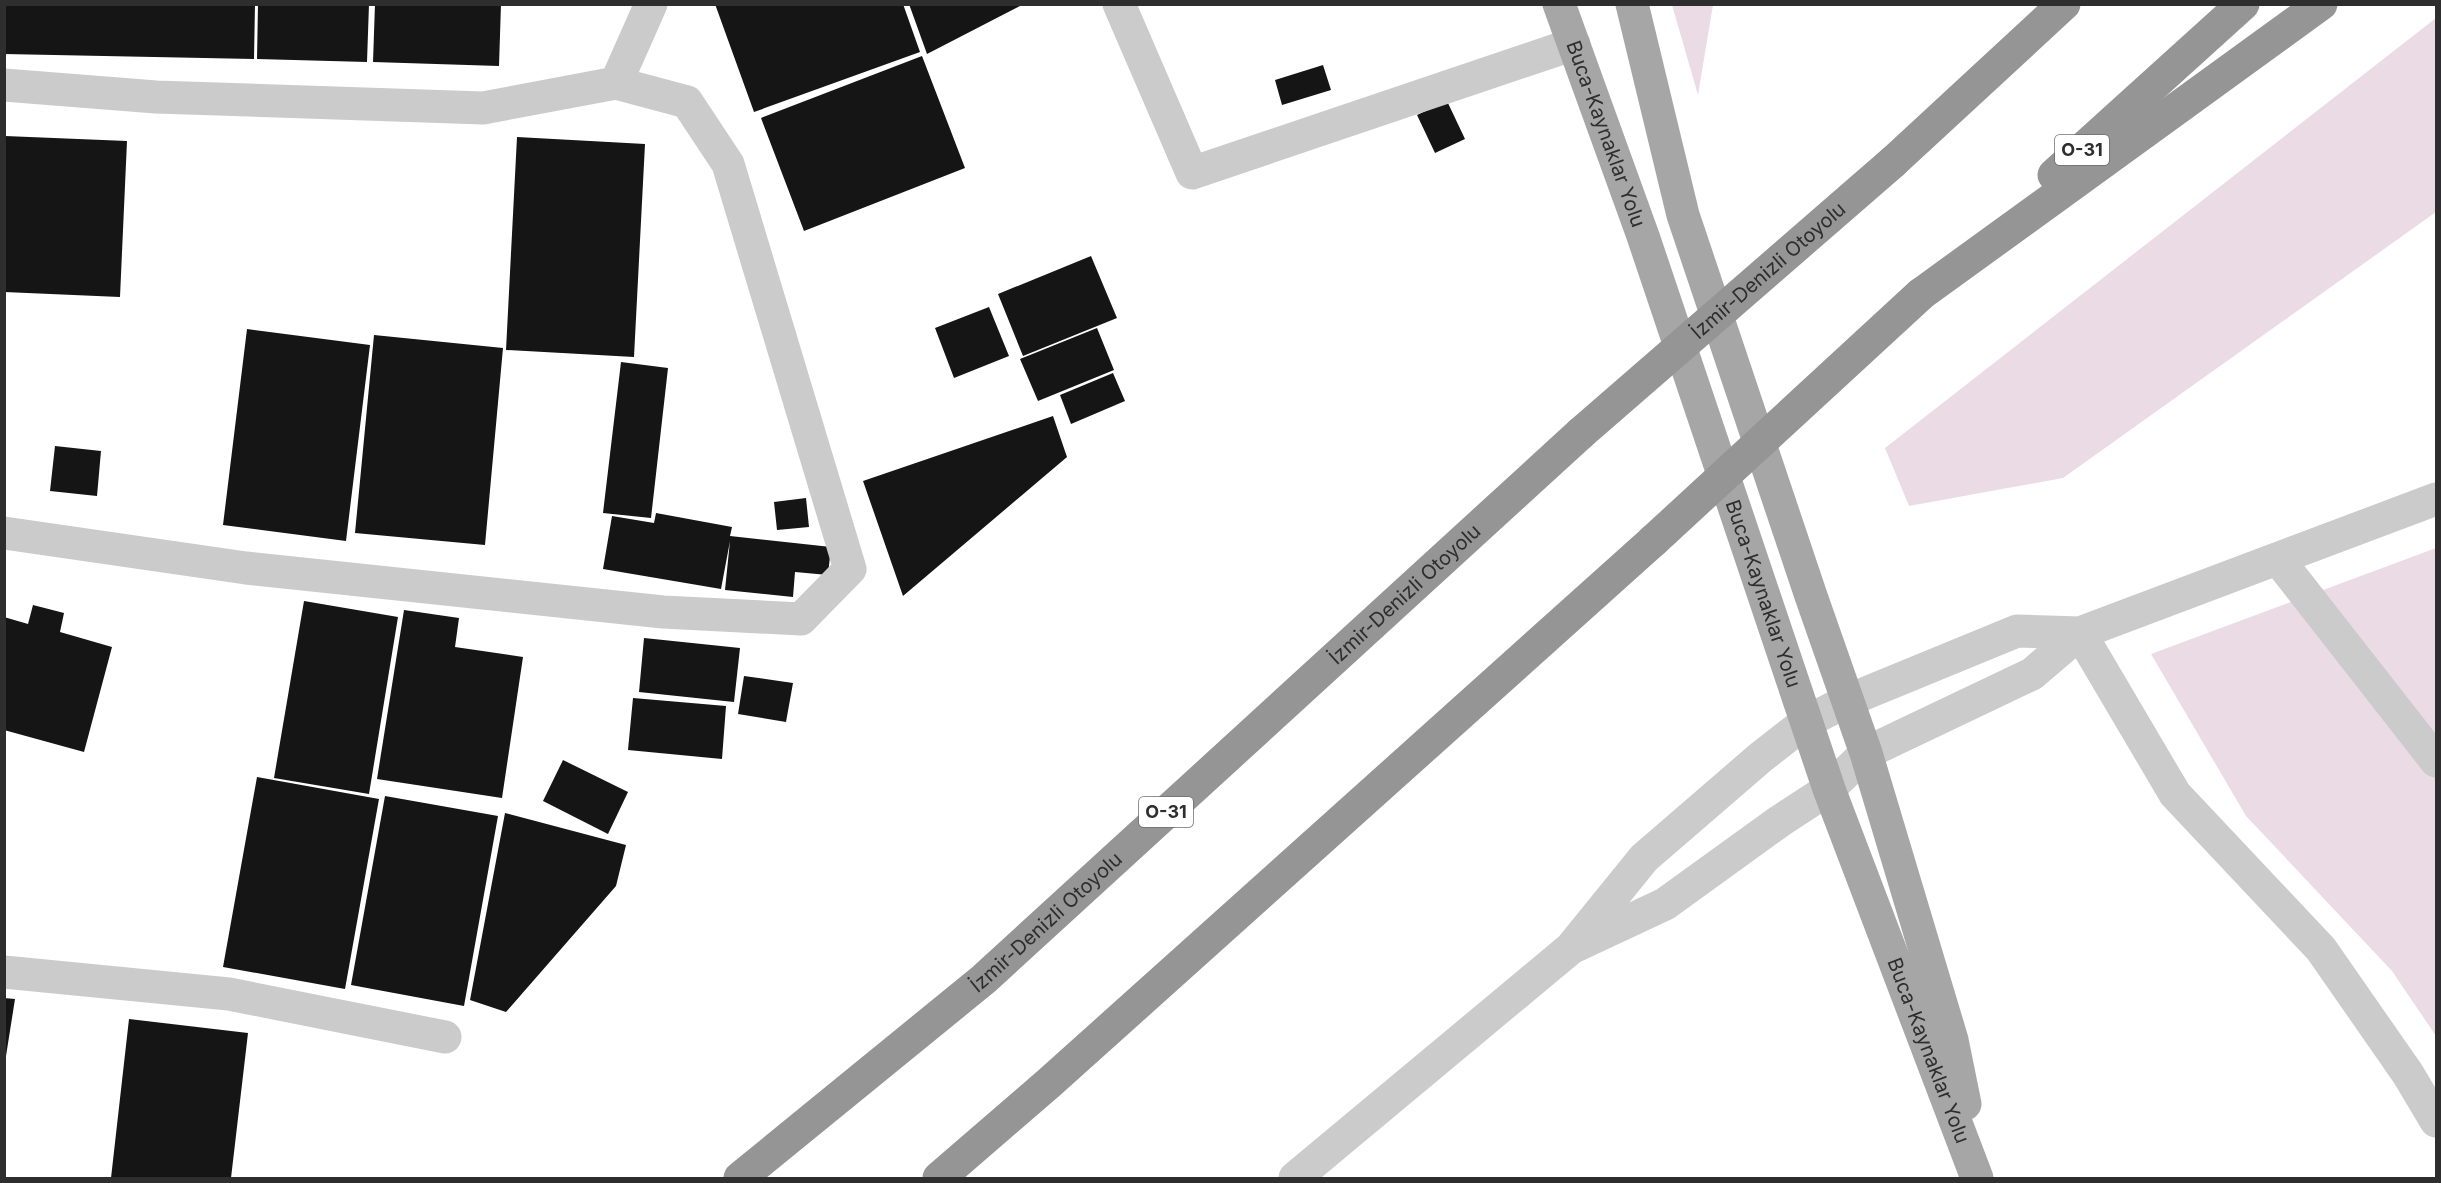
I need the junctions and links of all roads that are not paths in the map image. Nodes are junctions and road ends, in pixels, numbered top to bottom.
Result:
1 (651, 4) edge
2 (1119, 4) edge
3 (1559, 4) edge
4 (1632, 4) edge
5 (2064, 4) edge
6 (2243, 4) edge
7 (2321, 4) edge
8 (1574, 44) junction
9 (616, 83) junction
10 (4, 85) edge
11 (1921, 294) junction
12 (2436, 499) edge
13 (4, 533) edge
14 (2278, 559) junction
15 (2080, 633) junction
16 (1849, 700) junction
17 (1806, 722) junction
18 (1866, 753) junction
19 (2436, 761) edge
20 (1828, 789) junction
21 (1571, 948) junction
22 (4, 972) edge
23 (445, 1037) dead end
24 (2436, 1121) edge
25 (740, 1179) edge
26 (939, 1179) edge
27 (1295, 1179) edge
28 (1978, 1179) edge

1 - 9 street
2 - 8 street
3 - 8 main road, Buca-Kaynaklar Yolu
4 - 16 main road
5 - 25 highway, İzmir-Denizli Otoyolu / O-31, bridge
6 - 11 highway, O-31
7 - 11 highway
8 - 17 main road, Buca-Kaynaklar Yolu
9 - 10 street
9 - 13 street
11 - 26 highway, O-31, bridge
12 - 14 street
14 - 15 street
14 - 19 street
15 - 16 street
15 - 18 street
15 - 24 street
16 - 17 street
16 - 18 main road
17 - 20 main road, Buca-Kaynaklar Yolu
17 - 21 street
18 - 20 street
18 - 28 main road
20 - 21 street
20 - 28 main road, Buca-Kaynaklar Yolu
21 - 27 street
22 - 23 street

